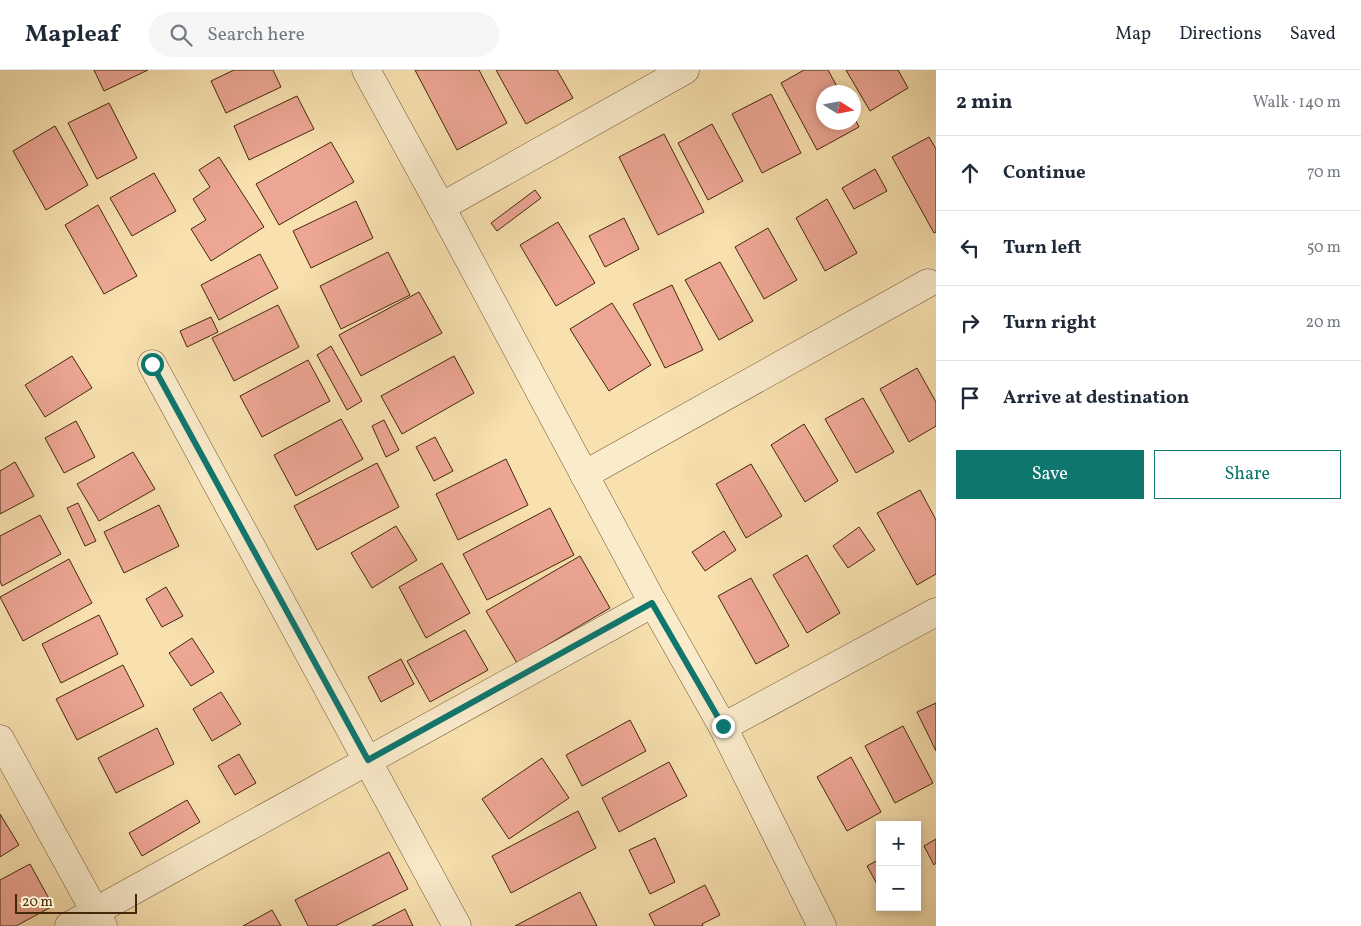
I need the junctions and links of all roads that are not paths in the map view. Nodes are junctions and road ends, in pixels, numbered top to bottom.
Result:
1 (366, 70) edge
2 (685, 70) edge
3 (441, 207) junction
4 (928, 283) dead end
5 (152, 364) dead end
6 (584, 475) junction
7 (652, 603) junction
8 (936, 612) edge
9 (723, 726) junction
10 (0, 739) edge
11 (368, 760) junction
12 (99, 919) edge
13 (69, 926) edge
14 (457, 926) edge
15 (822, 926) edge

1 - 3 street
2 - 3 street
3 - 6 street
4 - 6 street
5 - 11 street
6 - 7 street
7 - 9 street
7 - 11 street
8 - 9 street
9 - 15 street
10 - 12 street
11 - 12 street
11 - 14 street
12 - 13 street

